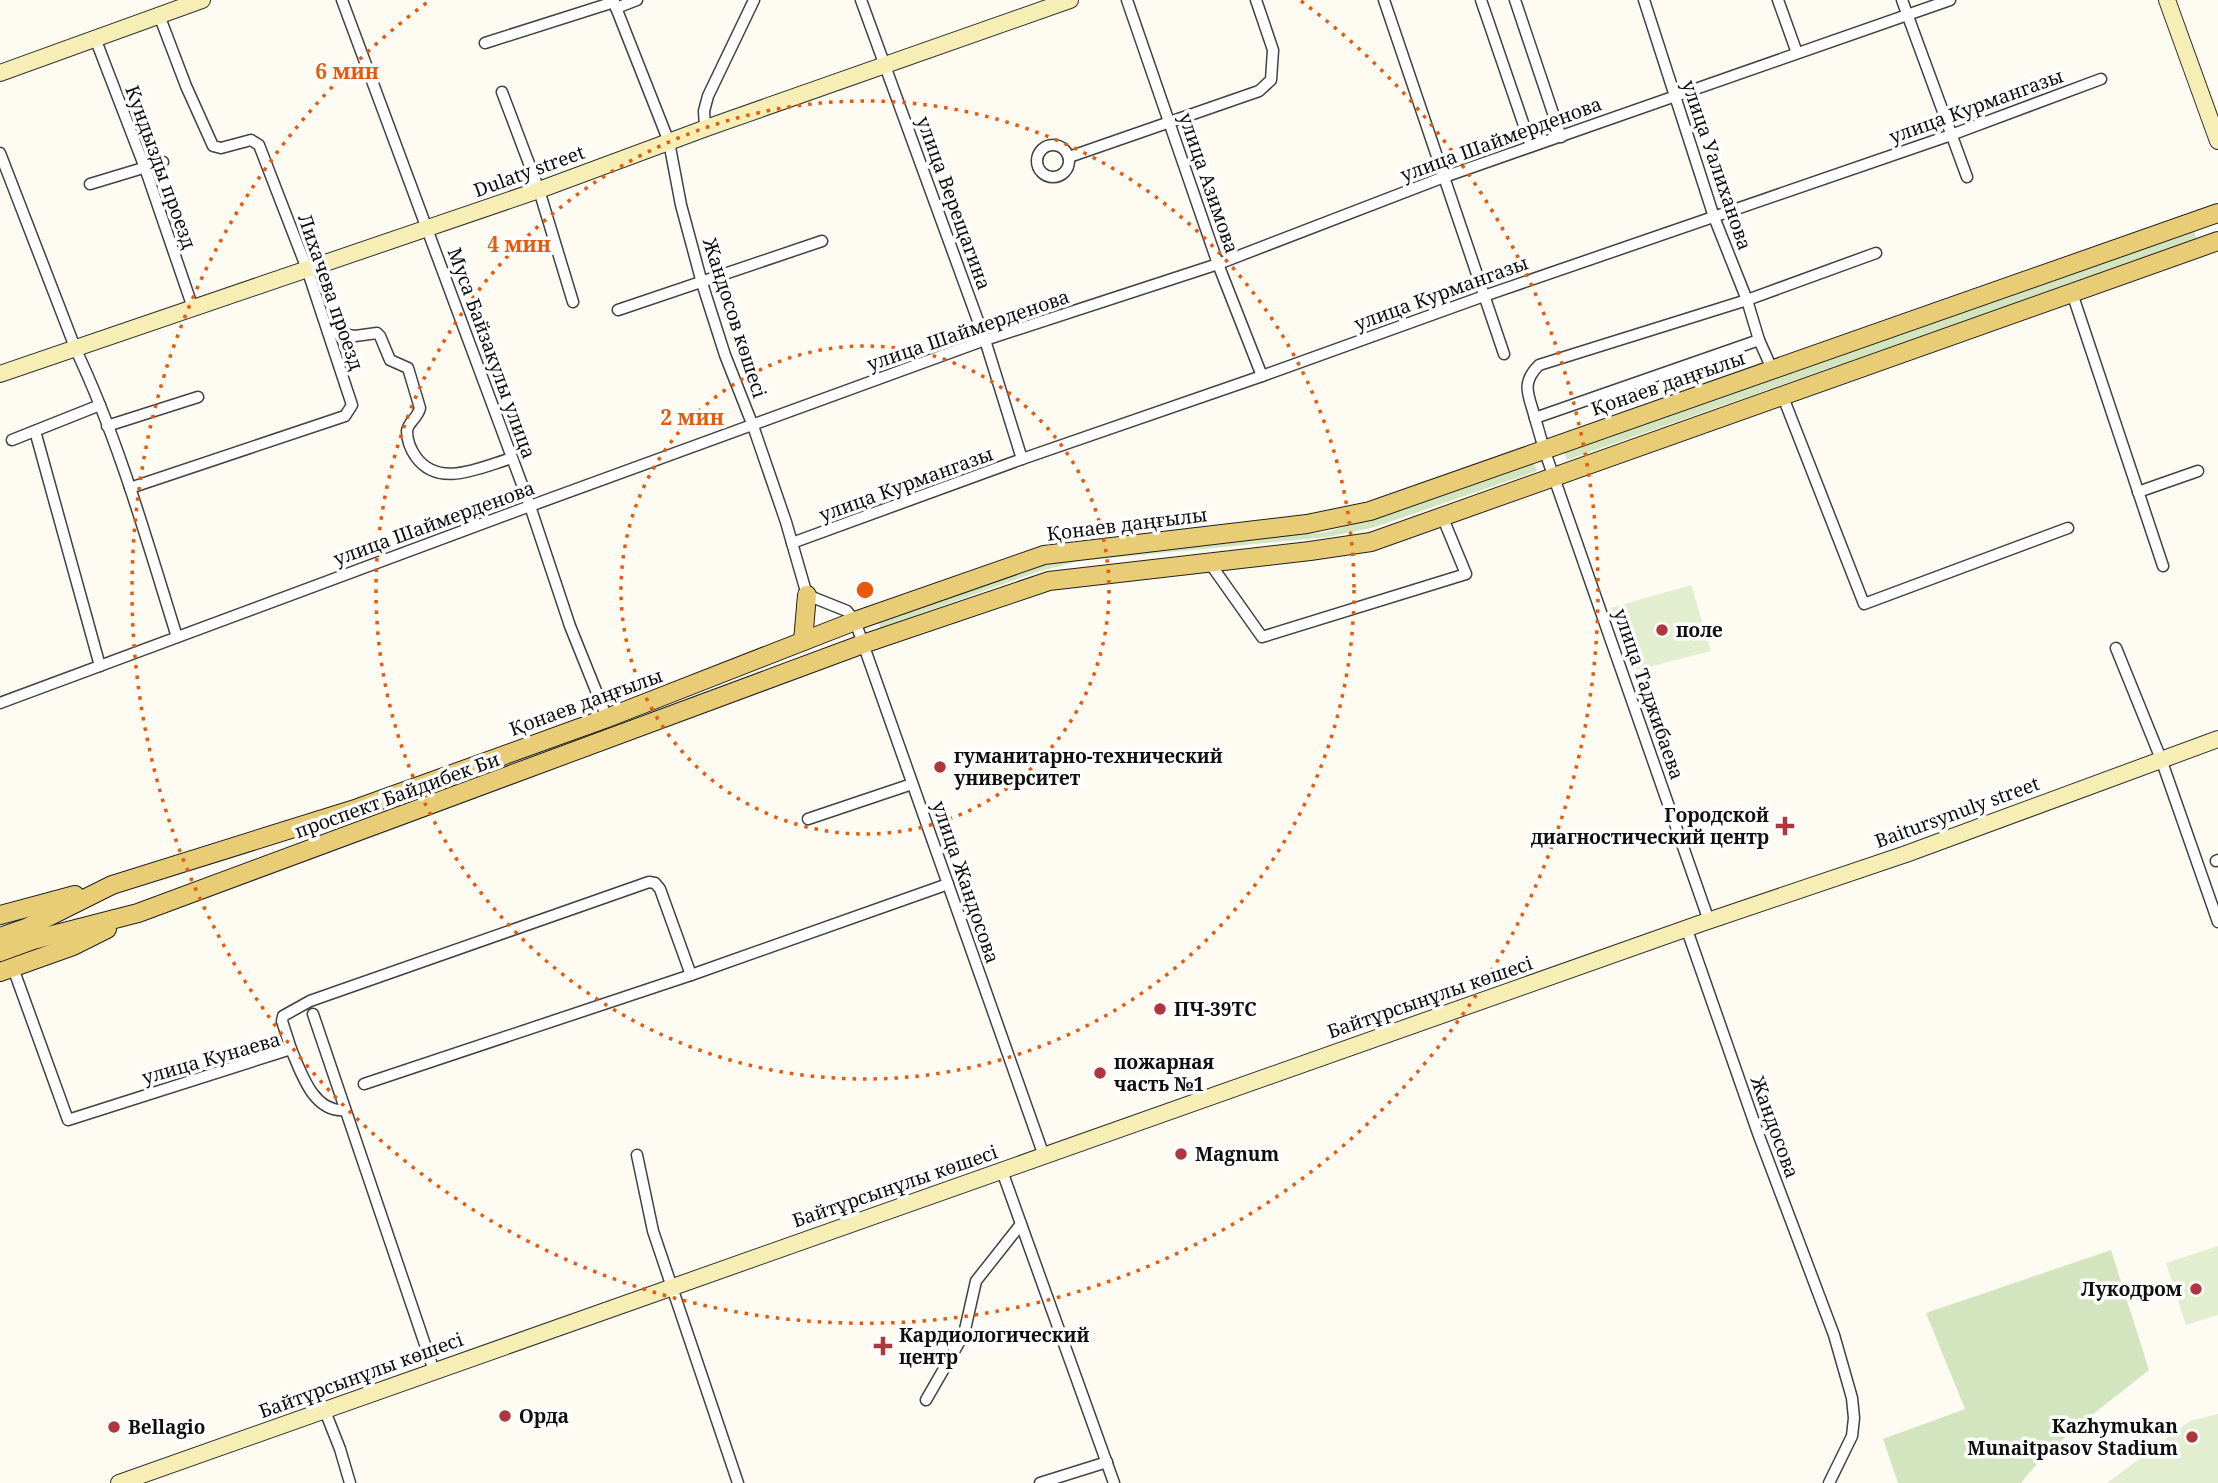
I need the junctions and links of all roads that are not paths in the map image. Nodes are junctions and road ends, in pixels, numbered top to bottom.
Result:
1 (202, 0) edge
2 (342, 0) edge
3 (637, 0) edge
4 (754, 0) edge
5 (861, 0) edge
6 (1070, 0) edge
7 (1127, 0) edge
8 (1256, 0) edge
9 (1384, 0) edge
10 (1481, 0) edge
11 (1515, 0) edge
12 (1644, 0) edge
13 (1778, 0) edge
14 (1902, 0) edge
15 (1950, 0) edge
16 (2167, 0) edge
17 (615, 3) edge
18 (159, 15) junction
19 (1908, 15) junction
20 (95, 38) junction
21 (485, 43) dead end
22 (1797, 53) junction
23 (886, 64) junction
24 (0, 73) edge
25 (2101, 79) dead end
26 (502, 92) dead end
27 (1675, 96) junction
28 (1170, 121) junction
29 (705, 128) junction
30 (1951, 135) junction
31 (1561, 137) junction
32 (2218, 141) edge
33 (669, 142) junction
34 (1531, 146) junction
35 (0, 153) edge
36 (1069, 157) dead end
37 (163, 162) dead end
38 (145, 168) junction
39 (1444, 177) junction
40 (1967, 177) dead end
41 (90, 184) dead end
42 (539, 190) junction
43 (2218, 213) edge
44 (1714, 217) junction
45 (428, 229) junction
46 (822, 241) dead end
47 (2210, 244) edge
48 (1877, 253) dead end
49 (1218, 264) junction
50 (307, 269) junction
51 (702, 283) junction
52 (2072, 293) junction
53 (1484, 296) junction
54 (1747, 300) junction
55 (573, 302) dead end
56 (193, 308) junction
57 (618, 310) dead end
58 (328, 332) junction
59 (1759, 340) junction
60 (985, 341) junction
61 (76, 350) junction
62 (1504, 354) dead end
63 (1772, 369) junction
64 (0, 374) edge
65 (1262, 376) junction
66 (198, 397) dead end
67 (1783, 397) junction
68 (100, 405) junction
69 (1535, 418) junction
70 (107, 426) junction
71 (753, 426) junction
72 (34, 431) junction
73 (12, 439) dead end
74 (1544, 449) junction
75 (512, 458) junction
76 (1022, 459) junction
77 (2198, 471) dead end
78 (1555, 478) junction
79 (130, 488) junction
80 (2138, 492) junction
81 (530, 506) junction
82 (1442, 516) junction
83 (2068, 528) dead end
84 (793, 543) junction
85 (1209, 562) junction
86 (2163, 566) dead end
87 (807, 595) junction
88 (855, 621) junction
89 (177, 637) junction
90 (803, 641) junction
91 (863, 644) junction
92 (2116, 648) dead end
93 (100, 666) junction
94 (0, 703) edge
95 (607, 718) junction
96 (2218, 739) edge
97 (2161, 759) junction
98 (912, 784) junction
99 (808, 819) dead end
100 (948, 884) junction
101 (112, 885) junction
102 (138, 913) junction
103 (0, 915) edge
104 (1709, 921) junction
105 (2218, 922) edge
106 (1687, 930) junction
107 (0, 937) edge
108 (0, 952) edge
109 (6, 970) edge
110 (691, 975) junction
111 (313, 1014) dead end
112 (291, 1049) junction
113 (364, 1084) dead end
114 (341, 1110) junction
115 (637, 1155) dead end
116 (1044, 1156) junction
117 (1002, 1171) junction
118 (1021, 1224) junction
119 (671, 1287) junction
120 (434, 1371) junction
121 (926, 1399) dead end
122 (325, 1410) junction
123 (1107, 1462) junction
124 (119, 1483) edge
125 (350, 1483) edge
126 (738, 1483) edge
127 (1040, 1483) edge
128 (1114, 1483) edge
129 (1829, 1483) edge

1 - 18 main road
2 - 45 street, Муса Байзакулы улица
3 - 17 street
4 - 29 street
5 - 23 street, улица Верещагина
6 - 23 main road, Dulaty street
7 - 28 street, улица Азимова
8 - 28 street
9 - 39 street
10 - 34 street
11 - 31 street
12 - 27 street, улица Уалиханова
13 - 22 street
14 - 19 street
15 - 19 street, улица Шаймерденова
16 - 32 main road
17 - 21 street
17 - 33 street, Жандосов көшесі
18 - 20 main road
18 - 50 street, Лихачева проезд
19 - 22 street, улица Шаймерденова
19 - 30 street
20 - 24 main road
20 - 38 street, Кундызды проезд
22 - 27 street, улица Шаймерденова
23 - 29 main road, Dulaty street
23 - 60 street, улица Верещагина
25 - 30 street, улица Курмангазы
26 - 42 street
27 - 31 street, улица Шаймерденова
27 - 44 street, улица Уалиханова
28 - 36 street
28 - 49 street, улица Азимова
29 - 33 main road, Dulaty street
30 - 40 street
30 - 44 street, улица Курмангазы
31 - 34 street, улица Шаймерденова
33 - 42 main road, Dulaty street
33 - 51 street, Жандосов көшесі
34 - 39 street, улица Шаймерденова
35 - 61 street
37 - 38 street
38 - 41 street
38 - 56 street, Кундызды проезд
39 - 49 street, улица Шаймерденова
39 - 53 street
42 - 45 main road, Dulaty street
42 - 55 street
43 - 63 main road, Қонаев даңғылы
44 - 53 street, улица Курмангазы
44 - 54 street, улица Уалиханова
45 - 50 main road, Dulaty street
45 - 75 street, Муса Байзакулы улица
46 - 51 street
47 - 52 main road
48 - 54 street, улица Таджибаева
49 - 60 street, улица Шаймерденова
49 - 65 street, улица Азимова
50 - 56 main road, Dulaty street
50 - 58 street, Лихачева проезд
51 - 57 street
51 - 71 street, Жандосов көшесі
52 - 67 main road
52 - 80 street
53 - 62 street
53 - 65 street, улица Курмангазы
54 - 59 street, улица Уалиханова
54 - 69 street, улица Таджибаева
56 - 61 main road, Dulaty street
58 - 75 street
58 - 79 street, Лихачева проезд
59 - 63 street, улица Уалиханова
59 - 69 street
60 - 71 street, улица Шаймерденова
60 - 76 street, улица Верещагина
61 - 64 main road, Dulaty street
61 - 68 street
63 - 74 main road, Қонаев даңғылы
65 - 76 street, улица Курмангазы
66 - 70 street
67 - 78 main road
67 - 83 street
68 - 70 street
68 - 72 street
69 - 74 street, улица Таджибаева
70 - 79 street
71 - 81 street, улица Шаймерденова
71 - 84 street, Жандосов көшесі
72 - 73 street
72 - 93 street
74 - 78 street, улица Таджибаева
74 - 88 main road, Қонаев даңғылы
75 - 81 street, Муса Байзакулы улица
76 - 84 street, улица Курмангазы
77 - 80 street
78 - 82 main road
78 - 104 street, улица Таджибаева
79 - 89 street
80 - 86 street
81 - 89 street, улица Шаймерденова
81 - 95 street, Муса Байзакулы улица
82 - 85 main road
82 - 85 street
84 - 87 street, Жандосов көшесі
85 - 91 main road
87 - 88 street
87 - 90 main road
88 - 90 main road, Қонаев даңғылы
88 - 91 street, улица Жандосова
89 - 93 street, улица Шаймерденова
90 - 95 main road, Қонаев даңғылы
91 - 98 street, улица Жандосова
91 - 102 main road, проспект Байдибек Би
92 - 97 street
93 - 94 street, улица Шаймерденова
95 - 101 main road, Қонаев даңғылы
96 - 97 main road, Baitursynuly street
97 - 104 main road, Baitursynuly street
97 - 105 street
98 - 99 street
98 - 100 street, улица Жандосова
100 - 110 street
100 - 116 street, улица Жандосова
101 - 103 main road
101 - 107 main road, Қонаев даңғылы
102 - 108 main road, проспект Байдибек Би
102 - 109 main road
104 - 106 main road, Baitursynuly street
106 - 116 main road, Байтұрсынұлы көшесі
106 - 129 street, Жандосова
109 - 112 street, улица Кунаева
110 - 112 street
110 - 113 street
111 - 114 street
112 - 114 street, улица Кунаева
114 - 120 street
115 - 119 street
116 - 117 main road, Байтұрсынұлы көшесі
117 - 118 street
117 - 119 main road, Байтұрсынұлы көшесі
118 - 121 street
118 - 123 street
119 - 120 main road, Байтұрсынұлы көшесі
119 - 126 street
120 - 122 main road, Байтұрсынұлы көшесі
122 - 124 main road, Байтұрсынұлы көшесі
122 - 125 street
123 - 127 street
123 - 128 street

